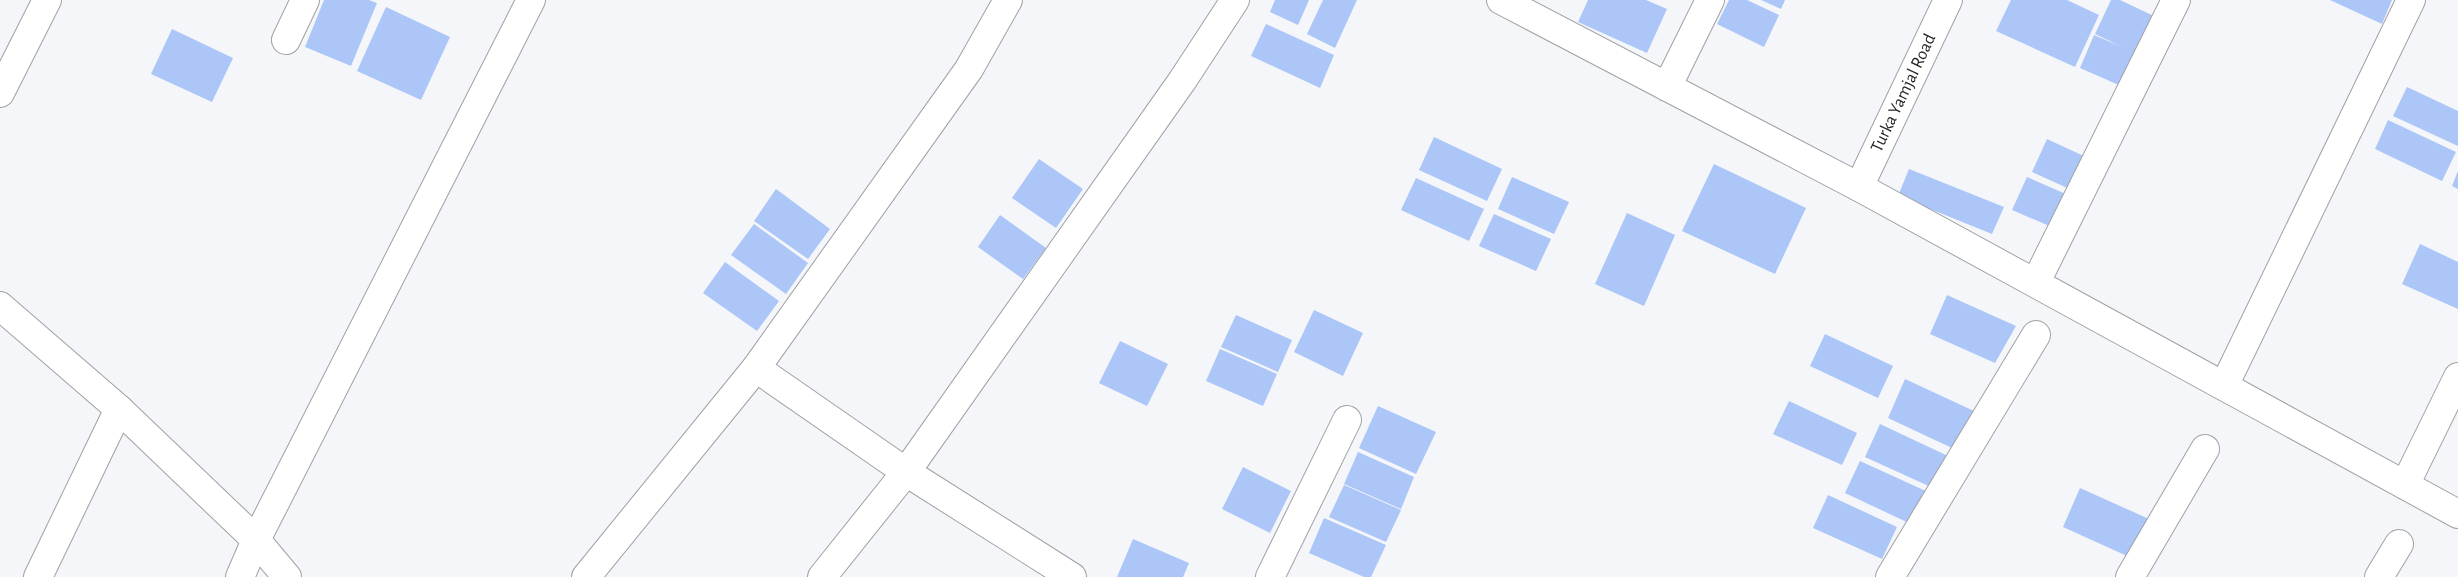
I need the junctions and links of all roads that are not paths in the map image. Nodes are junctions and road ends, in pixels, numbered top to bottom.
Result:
1 (47, 0) edge
2 (305, 0) edge
3 (531, 0) edge
4 (1008, 0) edge
5 (1235, 0) edge
6 (1501, 0) edge
7 (1710, 0) edge
8 (1948, 0) edge
9 (2176, 0) edge
10 (2411, 0) edge
11 (286, 40) dead end
12 (1668, 87) junction
13 (0, 92) edge
14 (1858, 187) junction
15 (2036, 282) junction
16 (0, 306) edge
17 (2036, 335) dead end
18 (756, 368) junction
19 (2458, 377) edge
20 (2224, 386) junction
21 (119, 409) junction
22 (1347, 420) dead end
23 (2206, 449) dead end
24 (906, 472) junction
25 (2405, 485) junction
26 (2458, 514) edge
27 (256, 540) junction
28 (2399, 544) dead end
29 (38, 577) edge
30 (240, 577) edge
31 (286, 577) edge
32 (586, 577) edge
33 (822, 577) edge
34 (1072, 577) edge
35 (1270, 577) edge
36 (1890, 577) edge
37 (2130, 577) edge
38 (2379, 577) edge

1 - 13 street
2 - 11 street
3 - 27 street
4 - 18 street
5 - 24 street
6 - 12 street
7 - 12 street
8 - 14 street, Turka Yamjal Road
9 - 15 street
10 - 20 street
12 - 14 street
14 - 15 street
15 - 20 street
16 - 21 street
17 - 36 street
18 - 24 street
18 - 32 street
19 - 25 street
20 - 25 street
21 - 27 street
21 - 29 street
22 - 35 street
23 - 37 street
24 - 33 street
24 - 34 street
25 - 26 street
27 - 30 street
27 - 31 street
28 - 38 street

